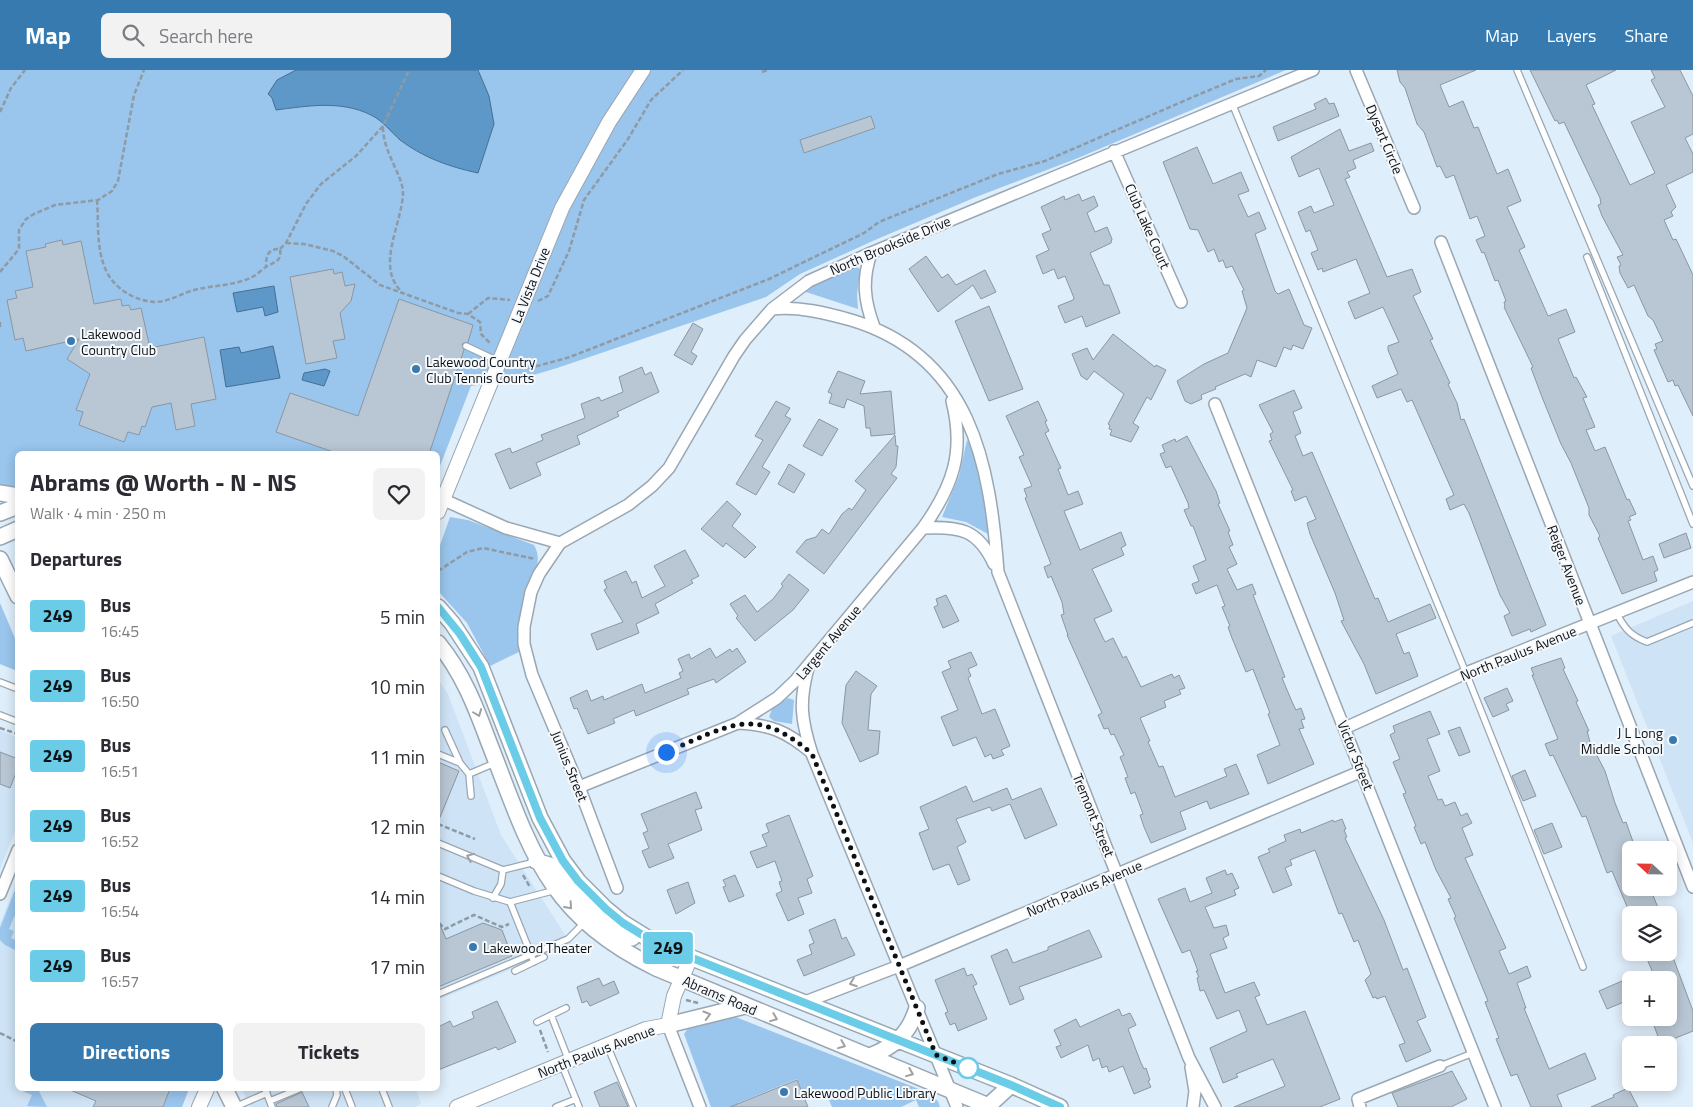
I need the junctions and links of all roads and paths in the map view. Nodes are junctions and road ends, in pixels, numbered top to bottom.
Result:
1 (25, 70) edge
2 (144, 70) edge
3 (409, 70) edge
4 (643, 70) edge
5 (683, 70) edge
6 (768, 70) edge
7 (1266, 70) edge
8 (1313, 70) edge
9 (1356, 70) edge
10 (1517, 70) edge
11 (762, 72) dead end
12 (1232, 103) junction
13 (0, 112) edge
14 (383, 126) junction
15 (1114, 151) junction
16 (97, 200) junction
17 (1414, 208) dead end
18 (1441, 242) dead end
19 (286, 243) junction
20 (280, 248) junction
21 (871, 252) junction
22 (1587, 257) dead end
23 (266, 267) junction
24 (0, 272) edge
25 (403, 293) junction
26 (523, 302) junction
27 (1181, 302) dead end
28 (772, 309) junction
29 (468, 314) junction
30 (0, 322) edge
31 (0, 327) edge
32 (874, 327) junction
33 (466, 346) dead end
34 (499, 358) junction
35 (950, 392) junction
36 (1215, 404) dead end
37 (1693, 486) edge
38 (0, 493) edge
39 (15, 496) edge
40 (440, 505) edge
41 (15, 507) edge
42 (0, 513) edge
43 (1693, 524) edge
44 (923, 528) junction
45 (15, 530) edge
46 (0, 537) edge
47 (560, 543) junction
48 (0, 559) edge
49 (534, 563) dead end
50 (440, 570) edge
51 (998, 572) junction
52 (1693, 582) edge
53 (15, 590) edge
54 (440, 609) edge
55 (1617, 614) junction
56 (1693, 623) edge
57 (1591, 624) junction
58 (524, 644) joint
59 (440, 646) edge
60 (808, 667) junction
61 (1466, 674) junction
62 (0, 682) edge
63 (15, 688) edge
64 (0, 715) edge
65 (15, 721) edge
66 (738, 723) junction
67 (0, 728) edge
68 (1345, 728) junction
69 (445, 730) dead end
70 (15, 733) edge
71 (812, 754) junction
72 (440, 755) edge
73 (497, 762) junction
74 (460, 763) junction
75 (1362, 771) junction
76 (469, 774) junction
77 (579, 787) junction
78 (470, 796) dead end
79 (440, 825) edge
80 (475, 839) dead end
81 (440, 844) edge
82 (15, 857) edge
83 (536, 862) junction
84 (503, 870) junction
85 (522, 872) dead end
86 (1117, 874) junction
87 (440, 877) edge
88 (530, 887) dead end
89 (1693, 887) edge
90 (617, 888) dead end
91 (556, 890) junction
92 (0, 894) edge
93 (493, 898) junction
94 (510, 902) junction
95 (518, 920) junction
96 (585, 922) junction
97 (440, 925) edge
98 (648, 938) junction
99 (531, 954) junction
100 (690, 957) junction
101 (544, 958) dead end
102 (534, 962) junction
103 (899, 966) junction
104 (1583, 966) dead end
105 (515, 971) dead end
106 (681, 979) junction
107 (440, 993) edge
108 (805, 1002) junction
109 (745, 1006) junction
110 (566, 1008) dead end
111 (917, 1008) junction
112 (552, 1015) junction
113 (540, 1021) joint
114 (668, 1025) junction
115 (0, 1033) edge
116 (15, 1040) edge
117 (899, 1040) junction
118 (607, 1045) junction
119 (548, 1052) dead end
120 (1474, 1053) junction
121 (936, 1055) junction
122 (870, 1056) junction
123 (1189, 1058) junction
124 (566, 1062) junction
125 (1440, 1066) joint
126 (1011, 1085) junction
127 (949, 1089) junction
128 (206, 1091) edge
129 (226, 1091) edge
130 (266, 1091) edge
131 (295, 1091) edge
132 (336, 1091) edge
133 (346, 1091) edge
134 (383, 1091) edge
135 (576, 1099) junction
136 (271, 1104) edge
137 (350, 1106) edge
138 (461, 1106) edge
139 (199, 1107) edge
140 (234, 1107) edge
141 (332, 1107) edge
142 (389, 1107) edge
143 (556, 1107) edge
144 (579, 1107) edge
145 (633, 1107) edge
146 (700, 1107) edge
147 (957, 1107) edge
148 (989, 1107) edge
149 (1060, 1107) edge
150 (1193, 1107) edge
151 (1215, 1107) edge
152 (1360, 1107) edge
153 (1494, 1107) edge

1 - 13 path
2 - 16 path
3 - 14 path
4 - 26 street, La Vista Drive
5 - 26 path
6 - 11 path
7 - 34 path
8 - 12 street, North Brookside Drive
9 - 17 street, Dysart Circle
10 - 37 lane
12 - 15 street, North Brookside Drive
12 - 61 lane
14 - 19 path
14 - 25 path
15 - 21 street, North Brookside Drive
15 - 27 street, Club Lake Court
16 - 23 path
16 - 24 path
18 - 57 street, Reiger Avenue
19 - 20 path
19 - 25 path
20 - 23 path
20 - 23 path
21 - 28 street, North Brookside Drive
21 - 32 street
22 - 43 lane
25 - 29 path
26 - 29 path
26 - 34 street, La Vista Drive
28 - 32 street, Tremont Street
28 - 47 street, North Brookside Drive
29 - 34 path
30 - 31 path
32 - 35 street, Tremont Street
33 - 34 lane
34 - 40 street, La Vista Drive
35 - 44 street, Largent Avenue
35 - 51 street, Tremont Street
36 - 68 street, Victor Street
38 - 39 main road
40 - 47 street
41 - 42 main road
44 - 51 street, Tremont Street
44 - 60 street, Largent Avenue
45 - 46 main road
47 - 58 street, North Brookside Drive
48 - 53 main road
49 - 50 path
51 - 86 street, Tremont Street
52 - 55 street, North Paulus Avenue
54 - 98 main road, Abrams Road
55 - 56 lane
55 - 57 street, North Paulus Avenue
57 - 61 street, North Paulus Avenue
57 - 89 street, Reiger Avenue
58 - 77 street, Junius Street
59 -> 73 main road, Abrams Road
60 - 66 street, Largent Avenue
60 - 71 street
61 - 68 street, North Paulus Avenue
61 - 104 lane
62 - 63 lane
64 - 65 lane
66 - 71 street
66 - 77 street, Largent Avenue
67 - 70 path
68 - 75 street, Victor Street
69 - 74 lane
71 - 103 street
72 - 74 lane
73 - 76 lane
73 - 83 main road, Abrams Road
74 - 76 lane
75 - 86 street, North Paulus Avenue
75 - 120 street, Victor Street
76 - 78 lane
77 - 90 street, Junius Street
79 - 80 path
84 -> 81 lane
82 - 92 street
83 - 84 lane
83 - 91 main road, Abrams Road
83 - 98 main road
84 - 93 lane
85 - 88 path
86 - 103 street, North Paulus Avenue
86 - 123 street, Tremont Street
87 - 93 lane
91 - 94 lane
91 -> 96 main road, Abrams Road
93 - 94 lane
94 - 95 lane
95 - 97 path
95 - 99 lane
96 - 99 lane
96 - 106 main road, Abrams Road
98 - 100 main road, Abrams Road
99 - 102 lane
99 - 107 lane
100 - 106 street, North Paulus Avenue
100 - 108 main road, Abrams Road
101 - 102 lane
102 - 105 lane
103 -> 108 street, North Paulus Avenue
103 - 111 street
106 - 109 main road, Abrams Road
106 - 114 street, North Paulus Avenue
108 - 117 main road, Abrams Road
114 -> 109 main road
109 -> 122 main road, Abrams Road
110 - 112 lane
111 - 117 main road
111 - 121 street
112 - 113 lane
112 - 124 lane
113 - 119 path
114 - 118 street, North Paulus Avenue
114 - 146 street
115 - 116 path
117 - 121 main road, Abrams Road
117 - 122 main road
118 - 124 street, North Paulus Avenue
118 - 145 lane
120 - 125 lane
120 - 153 street, Victor Street
121 - 126 main road, Abrams Road
121 - 127 street
122 -> 127 main road, Abrams Road
123 - 150 street, Tremont Street
123 - 151 street, Tremont Street
124 - 135 lane
124 - 138 street, North Paulus Avenue
125 - 152 street
126 - 148 main road
126 - 149 main road, Abrams Road
127 - 147 street
127 - 148 main road, Abrams Road
128 - 139 street
129 - 140 main road
130 - 136 lane
130 - 140 lane
131 - 136 lane
132 - 141 lane
133 - 137 lane
134 - 142 lane
135 - 143 lane
135 - 144 lane

